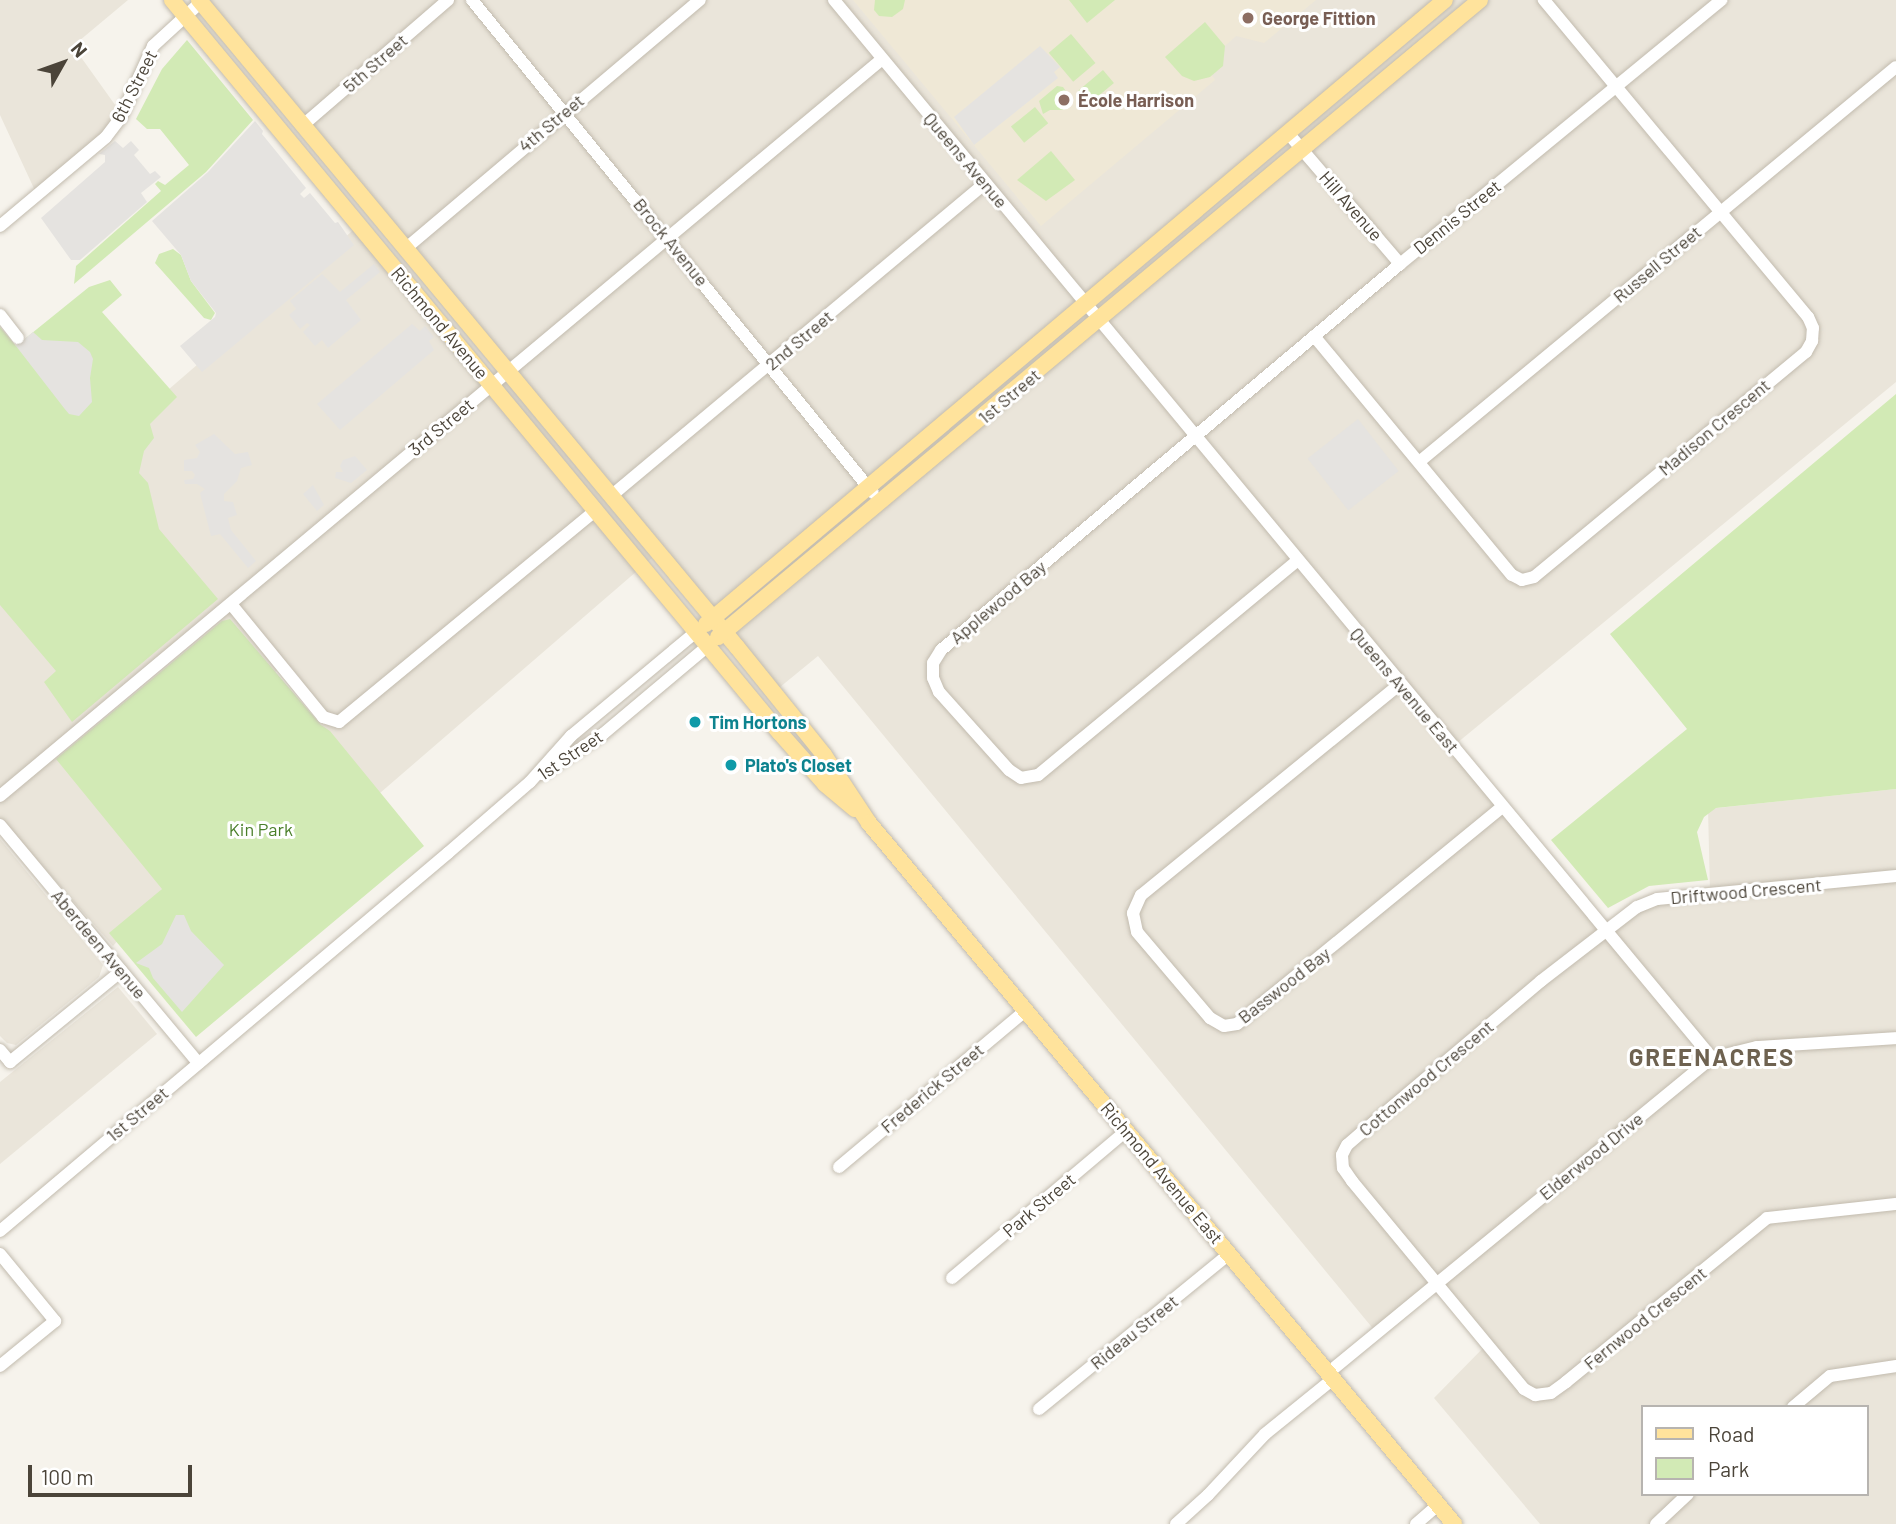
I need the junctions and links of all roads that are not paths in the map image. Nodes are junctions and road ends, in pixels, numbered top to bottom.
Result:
1 (172, 0) edge
2 (448, 0) edge
3 (472, 0) edge
4 (700, 0) edge
5 (834, 0) edge
6 (1445, 0) edge
7 (1480, 0) edge
8 (1545, 0) edge
9 (1721, 0) edge
10 (201, 1) edge
11 (185, 15) junction
12 (882, 59) junction
13 (1896, 67) edge
14 (1617, 87) junction
15 (564, 111) junction
16 (302, 126) junction
17 (1287, 132) junction
18 (1301, 148) junction
19 (985, 183) junction
20 (1721, 211) junction
21 (0, 226) edge
22 (667, 238) junction
23 (405, 249) junction
24 (1400, 264) junction
25 (1085, 304) junction
26 (0, 315) edge
27 (1098, 321) junction
28 (1314, 336) junction
29 (18, 338) dead end
30 (769, 364) junction
31 (508, 372) junction
32 (491, 386) junction
33 (1195, 438) junction
34 (1419, 461) junction
35 (869, 485) junction
36 (611, 496) junction
37 (878, 506) junction
38 (596, 510) junction
39 (1298, 560) junction
40 (231, 604) junction
41 (713, 618) junction
42 (697, 631) junction
43 (725, 632) junction
44 (708, 646) junction
45 (1400, 684) junction
46 (530, 782) junction
47 (0, 796) edge
48 (1502, 807) junction
49 (869, 823) junction
50 (0, 825) edge
51 (1896, 876) edge
52 (1605, 929) junction
53 (121, 971) junction
54 (1026, 1010) junction
55 (1896, 1038) edge
56 (0, 1050) edge
57 (1712, 1058) junction
58 (198, 1063) junction
59 (5, 1066) edge
60 (1126, 1131) junction
61 (839, 1167) dead end
62 (1896, 1204) edge
63 (0, 1231) edge
64 (0, 1254) edge
65 (1229, 1254) junction
66 (952, 1278) dead end
67 (1436, 1282) junction
68 (0, 1366) edge
69 (1896, 1366) edge
70 (1330, 1376) junction
71 (1795, 1405) edge
72 (1039, 1409) dead end
73 (1686, 1496) edge
74 (1438, 1505) junction
75 (1176, 1524) edge
76 (1416, 1524) edge
77 (1454, 1524) edge
78 (1656, 1524) edge

1 - 11 main road, Richmond Avenue
2 - 16 street, 5th Street
3 - 15 street, Brock Avenue
4 - 15 street, 4th Street
5 - 12 street, Queens Avenue
6 - 17 main road, 1st Street
7 - 18 main road, 1st Street
8 - 14 street, Madison Crescent
9 - 14 street, Dennis Street
10 - 11 street, 6th Street
10 - 16 main road, Richmond Avenue
11 - 21 street, 6th Street
11 - 32 main road, Richmond Avenue
12 - 19 street, Queens Avenue
12 - 22 street, 3rd Street
13 - 20 street, Russell Street
14 - 20 street, Madison Crescent
14 - 24 street, Dennis Street
15 - 22 street, Brock Avenue
15 - 23 street, 4th Street
16 - 23 main road, Richmond Avenue
17 - 18 street, Hill Avenue
17 - 25 main road, 1st Street
18 - 24 street, Hill Avenue
18 - 27 main road, 1st Street
19 - 25 street, Queens Avenue
19 - 30 street, 2nd Street
20 - 34 street, Russell Street
20 - 34 street, Madison Crescent
22 - 30 street, Brock Avenue
22 - 31 street, 3rd Street
23 - 31 main road, Richmond Avenue
24 - 28 street, Dennis Street
25 - 27 street, Queens Avenue
25 - 35 main road, 1st Street
26 - 29 street
27 - 33 street, Queens Avenue East
27 - 37 main road, 1st Street
28 - 33 street, Dennis Street
28 - 34 street, Madison Crescent
30 - 35 street, Brock Avenue
30 - 36 street, 2nd Street
31 - 32 street, 3rd Street
31 - 36 main road, Richmond Avenue
32 - 38 main road, Richmond Avenue
32 - 40 street, 3rd Street
33 - 39 street, Queens Avenue East
33 - 39 street, Applewood Bay
35 - 37 street, Brock Avenue
35 - 41 main road, 1st Street
36 - 41 main road, Richmond Avenue
37 - 43 main road, 1st Street
38 - 40 street
38 - 42 main road, Richmond Avenue
39 - 45 street, Queens Avenue East
40 - 47 street, 3rd Street
41 - 42 main road, 1st Street
41 - 43 main road, Richmond Avenue
42 - 44 main road, Richmond Avenue
42 - 46 street, 1st Street
43 - 44 main road, 1st Street
43 - 49 main road, Richmond Avenue East
44 - 46 street, 1st Street
44 - 49 main road, Richmond Avenue East
45 - 48 street, Queens Avenue East
45 - 48 street, Basswood Bay
46 - 58 street, 1st Street
48 - 52 street, Queens Avenue East
49 - 54 main road, Richmond Avenue East
50 - 53 street, Aberdeen Avenue
51 - 52 street, Driftwood Crescent
52 - 57 street, Queens Avenue East
52 - 67 street, Cottonwood Crescent
53 - 58 street, Aberdeen Avenue
53 - 59 street
54 - 60 main road, Richmond Avenue East
54 - 61 street, Frederick Street
55 - 57 street, Elderwood Drive
56 - 59 street
57 - 67 street, Elderwood Drive
58 - 63 street, 1st Street
60 - 65 main road, Richmond Avenue East
60 - 66 street, Park Street
62 - 67 street, Fernwood Crescent
64 - 68 street
65 - 70 main road, Richmond Avenue East
65 - 72 street, Rideau Street
67 - 70 street, Elderwood Drive
69 - 71 street
70 - 74 main road, Richmond Avenue East
70 - 75 street, Elderwood Drive
73 - 78 street
74 - 76 street
74 - 77 main road, Richmond Avenue East

